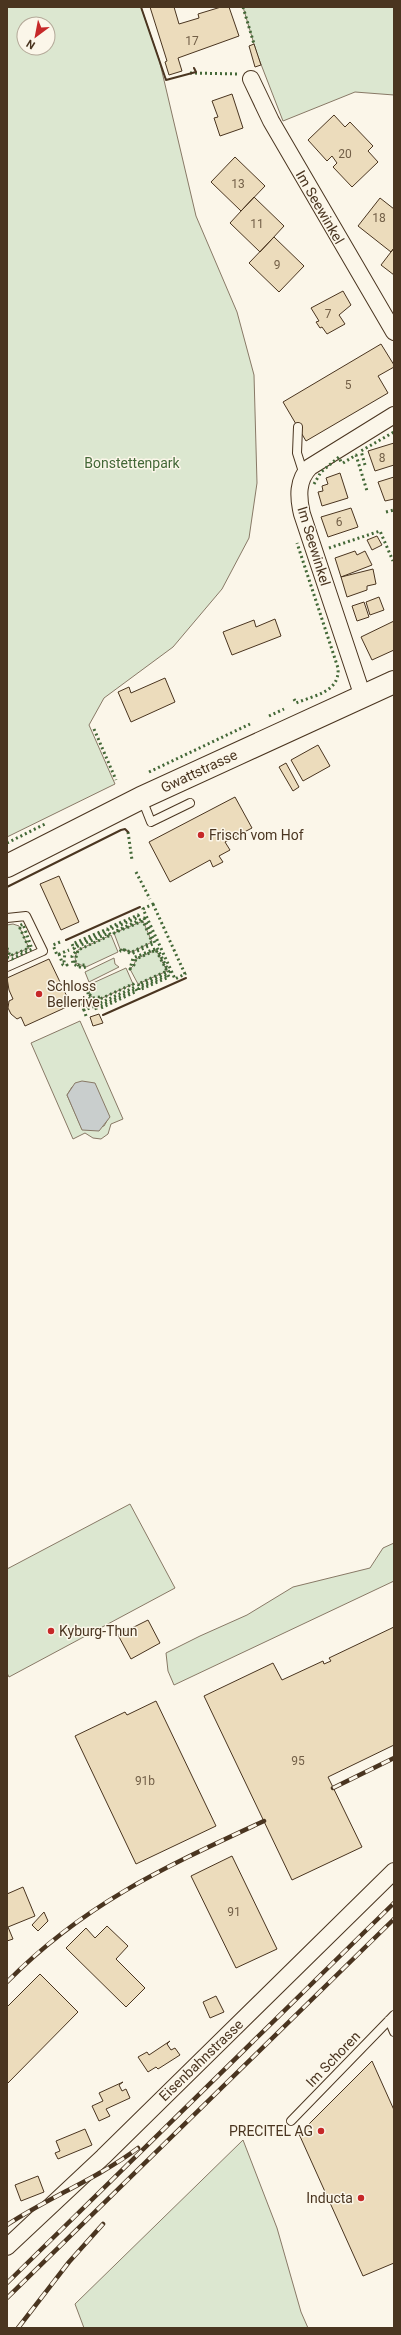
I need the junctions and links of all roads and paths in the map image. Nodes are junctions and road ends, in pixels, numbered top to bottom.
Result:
1 (250, 79) dead end
2 (394, 332) edge
3 (394, 415) edge
4 (298, 427) dead end
5 (304, 475) junction
6 (394, 682) edge
7 (363, 697) junction
8 (141, 798) junction
9 (190, 803) dead end
10 (7, 866) edge
11 (7, 918) edge
12 (7, 968) edge
13 (394, 1871) edge
14 (391, 2018) edge
15 (394, 2032) edge
16 (291, 2121) dead end
17 (7, 2247) edge

1 - 2 street, Im Seewinkel
3 - 5 street
4 - 5 lane
5 - 7 street, Im Seewinkel
6 - 7 main road, Gwattstrasse
7 - 8 main road, Gwattstrasse
8 - 9 lane
8 - 10 main road, Gwattstrasse
11 - 12 lane
13 - 17 street, Eisenbahnstrasse
14 - 15 lane
14 - 16 lane, Im Schoren

